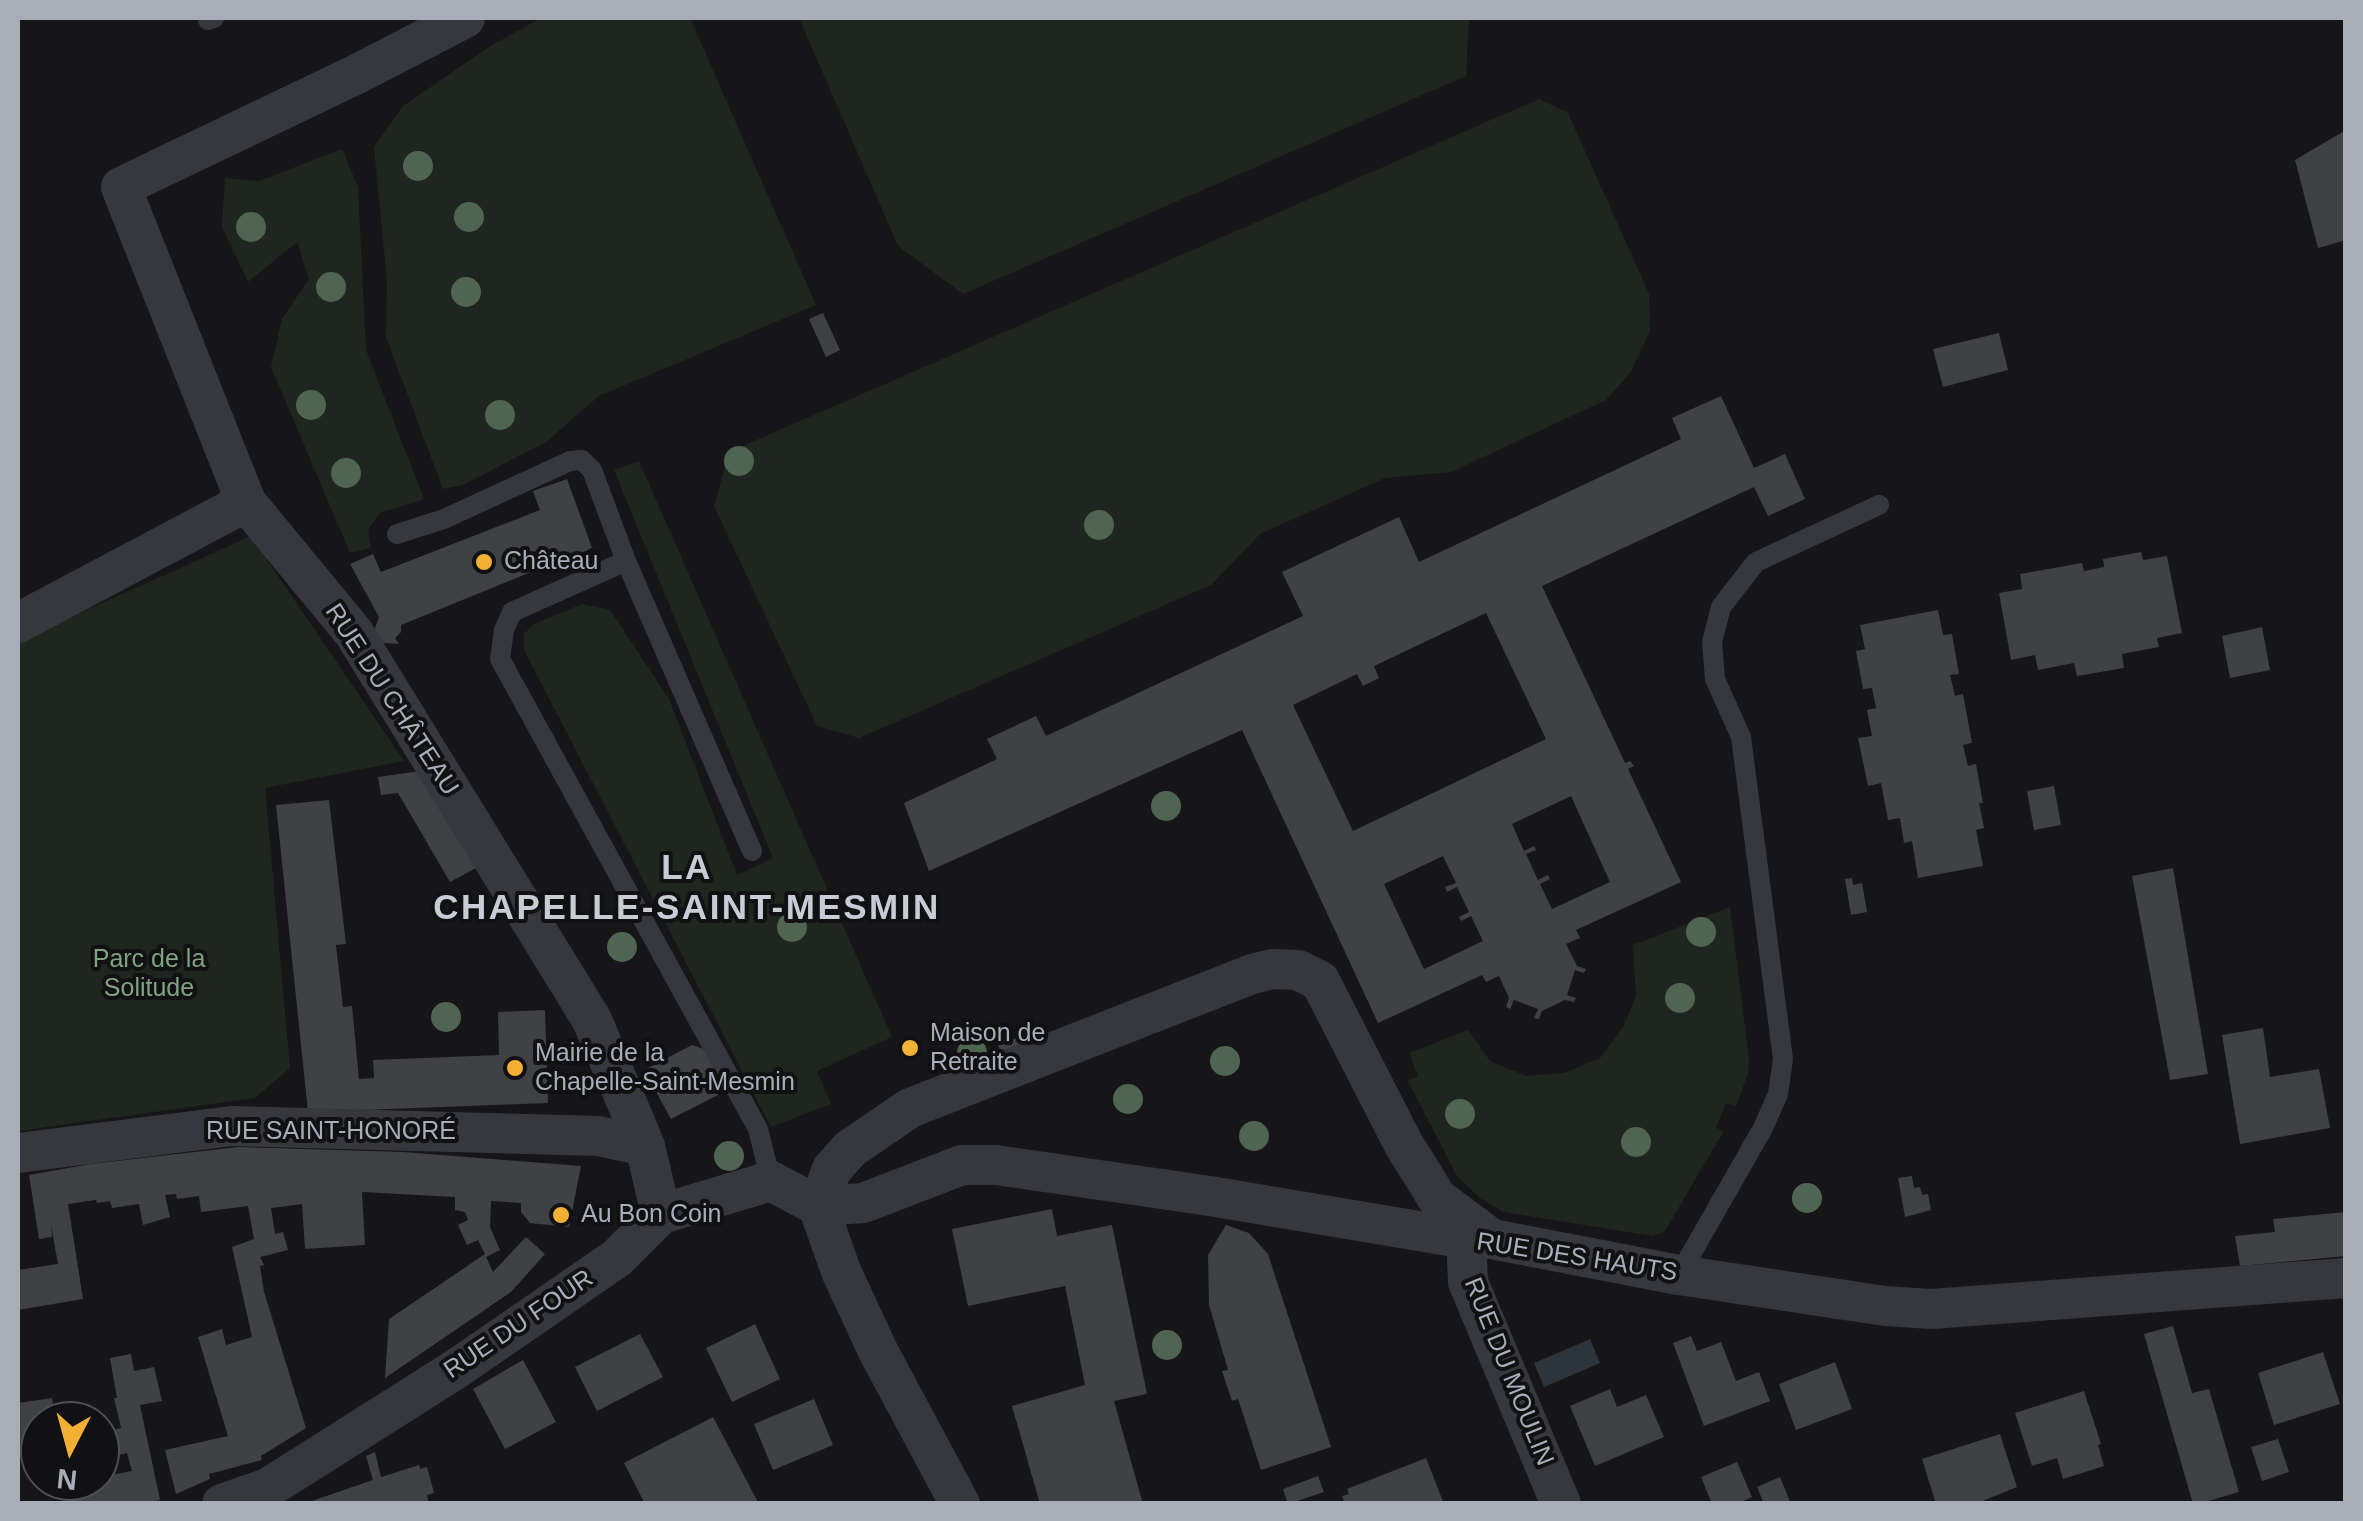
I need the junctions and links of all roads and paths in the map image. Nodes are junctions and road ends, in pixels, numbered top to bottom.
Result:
1 (465, 18) edge
2 (246, 502) junction
3 (1879, 505) dead end
4 (397, 534) dead end
5 (626, 562) junction
6 (18, 623) edge
7 (752, 851) dead end
8 (1403, 1143) junction
9 (644, 1146) junction
10 (18, 1153) edge
11 (771, 1181) junction
12 (818, 1206) junction
13 (661, 1214) junction
14 (1369, 1222) junction
15 (1479, 1239) junction
16 (1679, 1274) junction
17 (2346, 1278) edge
18 (271, 1496) edge
19 (222, 1504) edge
20 (960, 1504) edge
21 (1561, 1504) edge

1 - 2 street, RUE DU CHÂTEAU
2 - 6 street
2 - 9 street, RUE DU CHÂTEAU
3 - 16 lane
4 - 5 lane
5 - 7 lane
5 - 11 lane
8 - 12 street
8 - 14 street
8 - 15 street
9 - 10 street, RUE SAINT-HONORÉ
9 - 13 street, RUE DU CHÂTEAU
11 - 12 street
11 - 13 street, RUE DU FOUR
12 - 14 street, RUE DES HAUTS
12 - 20 street
13 - 18 street, RUE DU FOUR
14 - 15 street, RUE DES HAUTS
15 - 16 street, RUE DES HAUTS
15 - 21 street, RUE DU MOULIN
16 - 17 street, RUE DES HAUTS
18 - 19 street, RUE DU FOUR

